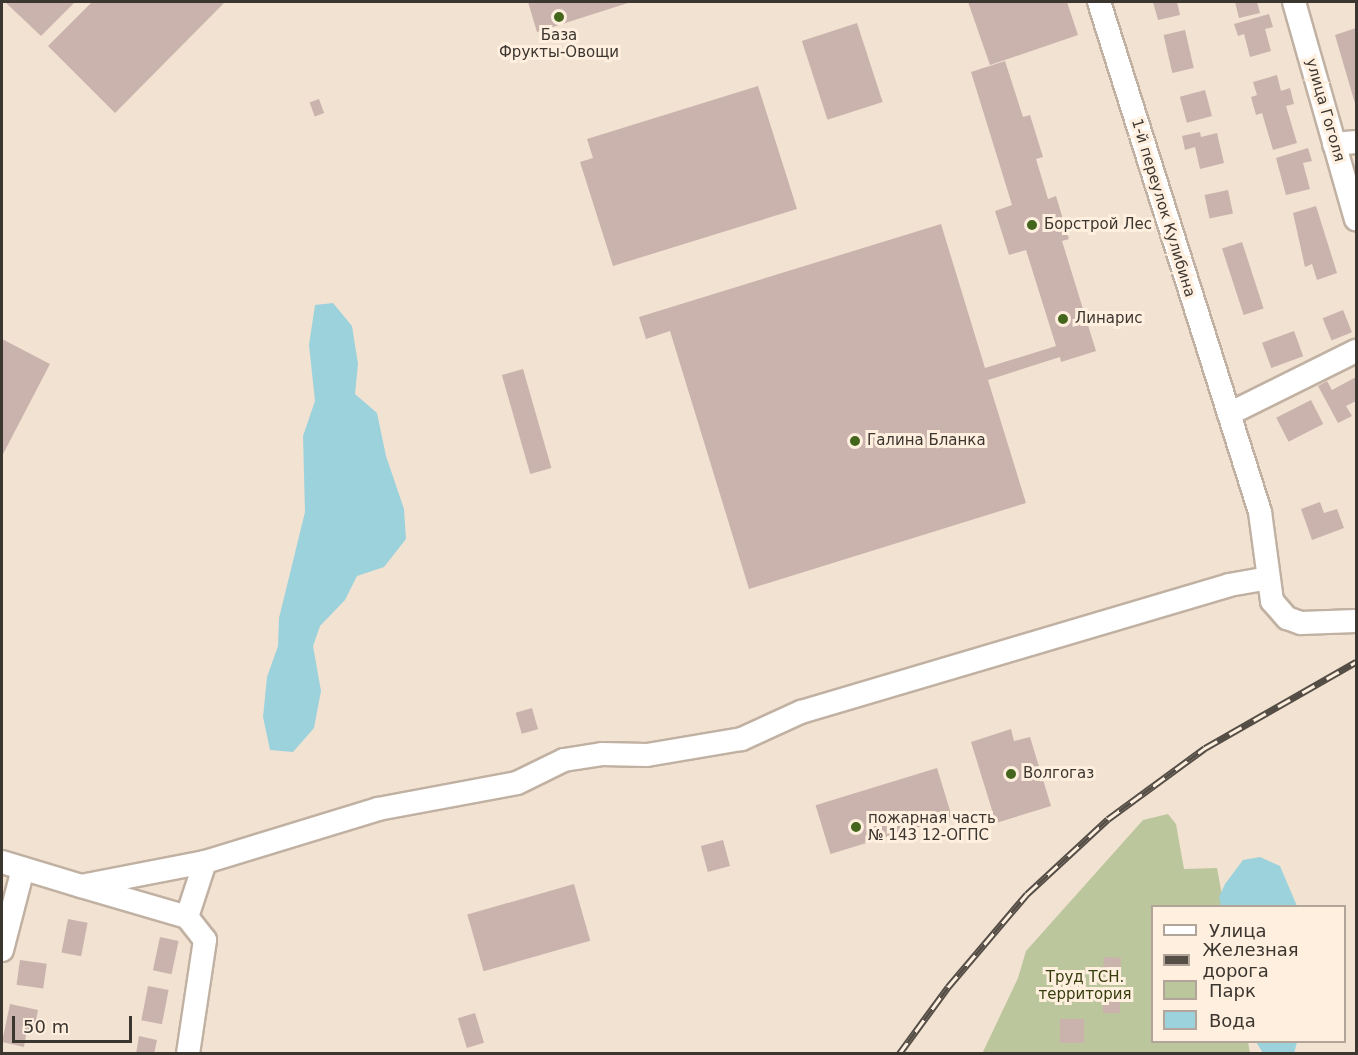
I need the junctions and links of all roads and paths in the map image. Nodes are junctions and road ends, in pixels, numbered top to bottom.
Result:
1 (1099, 2) edge
2 (1294, 2) edge
3 (1345, 143) edge
4 (1356, 219) edge
5 (1356, 351) edge
6 (1229, 414) junction
7 (1268, 578) junction
8 (1356, 621) edge
9 (204, 862) junction
10 (12, 865) edge
11 (81, 886) junction
12 (187, 916) junction
13 (2, 950) edge
14 (188, 1053) edge

1 - 6 street, 1-й переулок Кулибина
2 - 3 street, улица Гоголя
3 - 4 street, улица Гоголя
5 - 6 street
6 - 7 street, 1-й переулок Кулибина
7 - 8 street, 1-й переулок Кулибина
7 - 9 street
9 - 11 street
9 - 12 street
10 - 11 street
10 - 13 street
11 - 12 street
12 - 14 street

